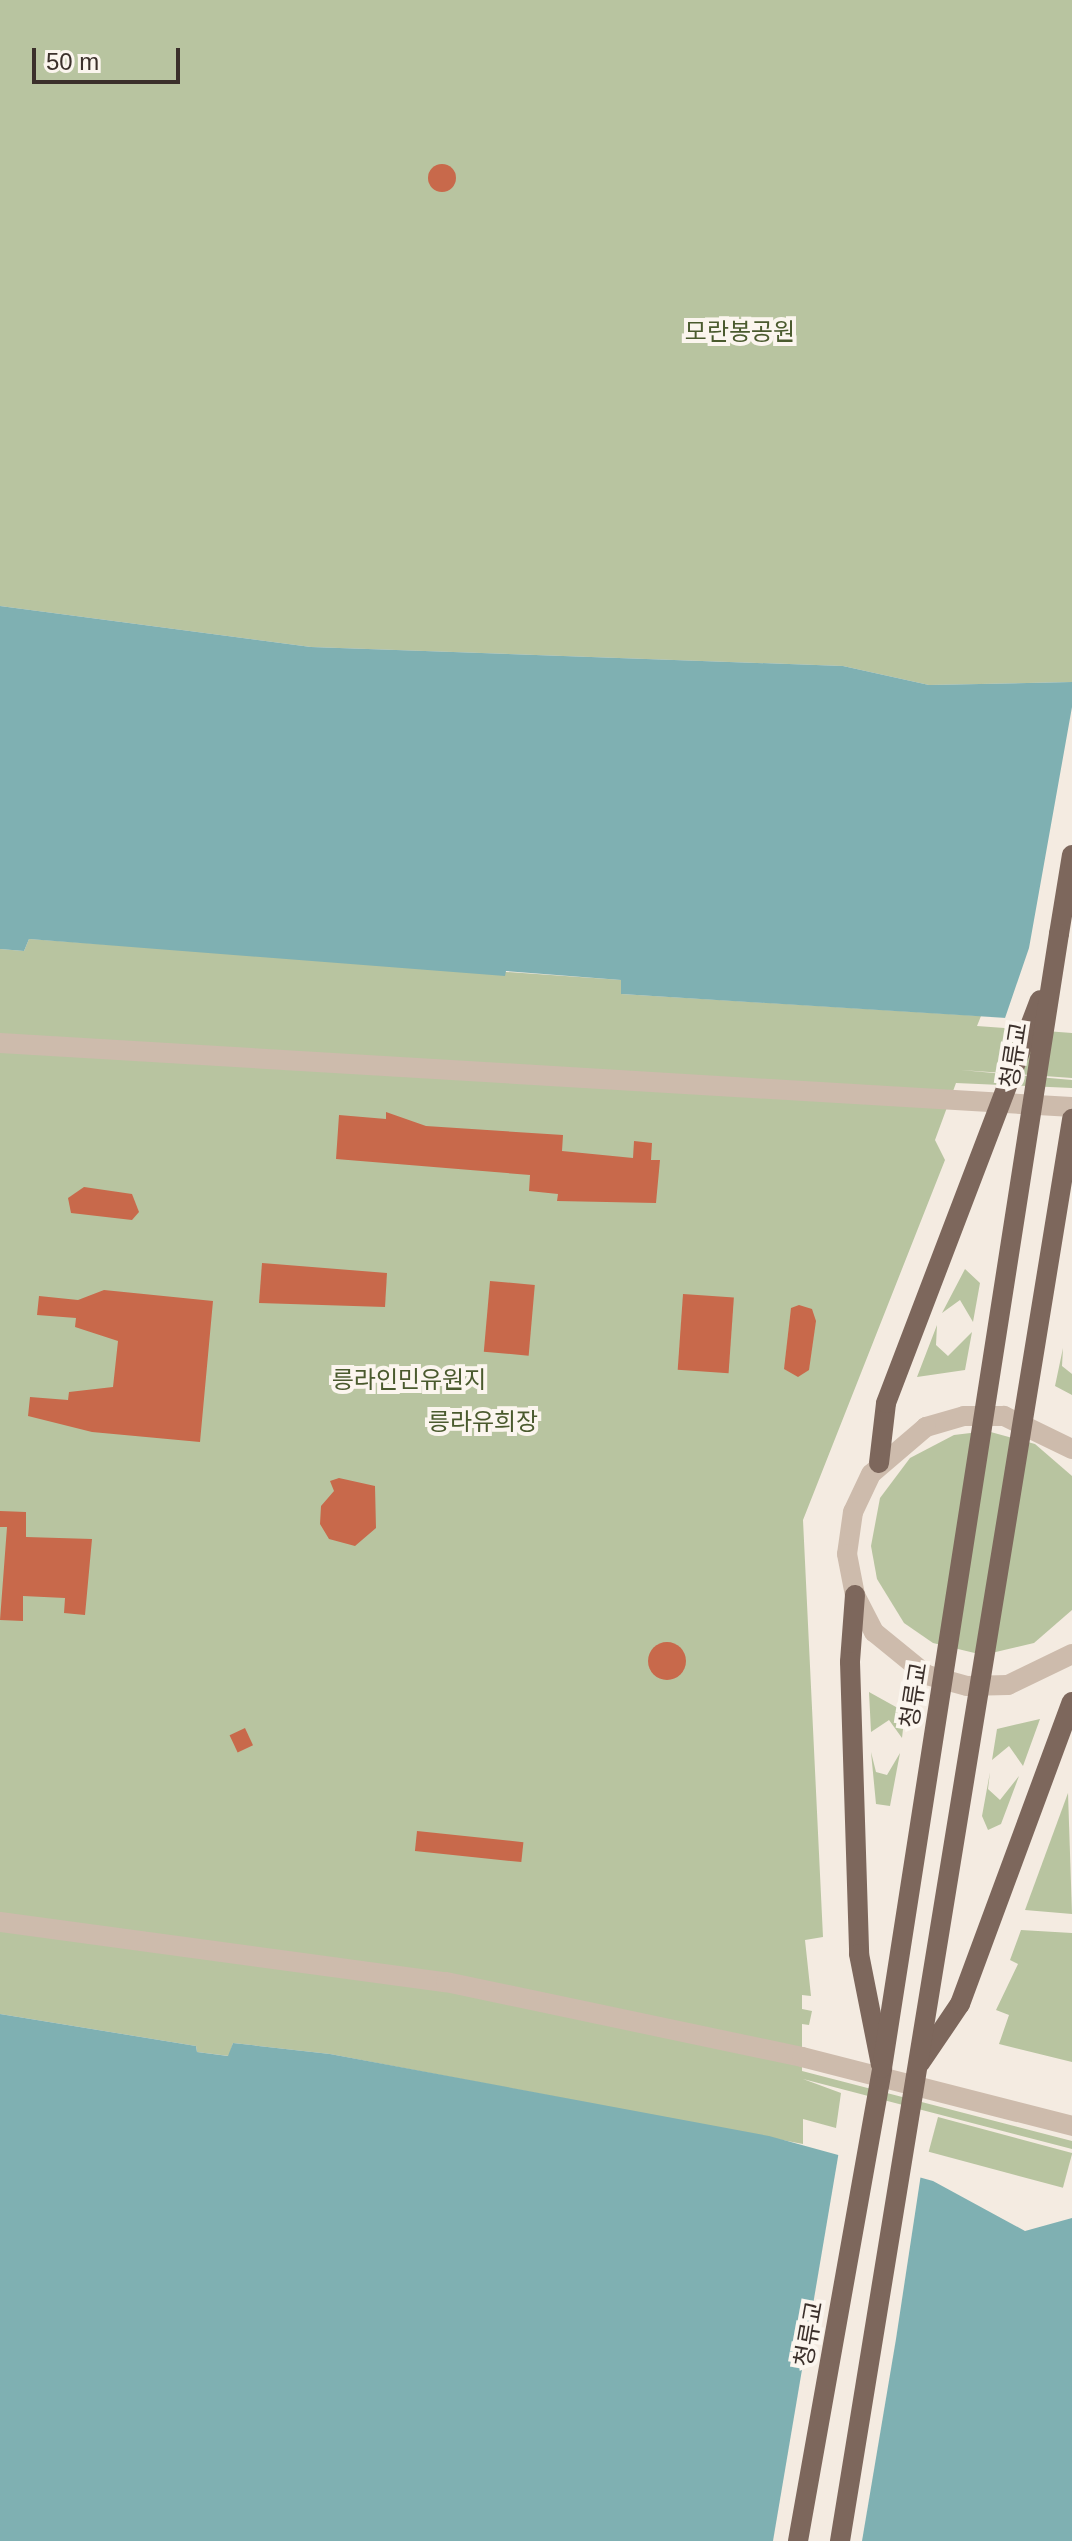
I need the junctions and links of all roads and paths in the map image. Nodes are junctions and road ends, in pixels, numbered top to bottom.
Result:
1 (1072, 855) edge
2 (1059, 934) junction
3 (0, 1043) edge
4 (1072, 1107) edge
5 (1072, 1119) edge
6 (1072, 1449) edge
7 (879, 1463) junction
8 (855, 1595) junction
9 (1072, 1654) edge
10 (1072, 1702) edge
11 (0, 1922) edge
12 (920, 2063) junction
13 (882, 2068) junction
14 (1072, 2126) edge
15 (798, 2541) edge
16 (840, 2541) edge

1 - 2 main road, 청류교
2 - 7 main road, bridge
2 - 13 main road, 청류교, bridge
3 - 4 street
5 - 12 main road, bridge
6 - 7 street, bridge
7 - 8 street
8 - 9 street, bridge
8 - 13 main road
10 - 12 main road
11 - 14 street
12 - 16 main road, bridge
13 - 15 main road, 청류교, bridge

